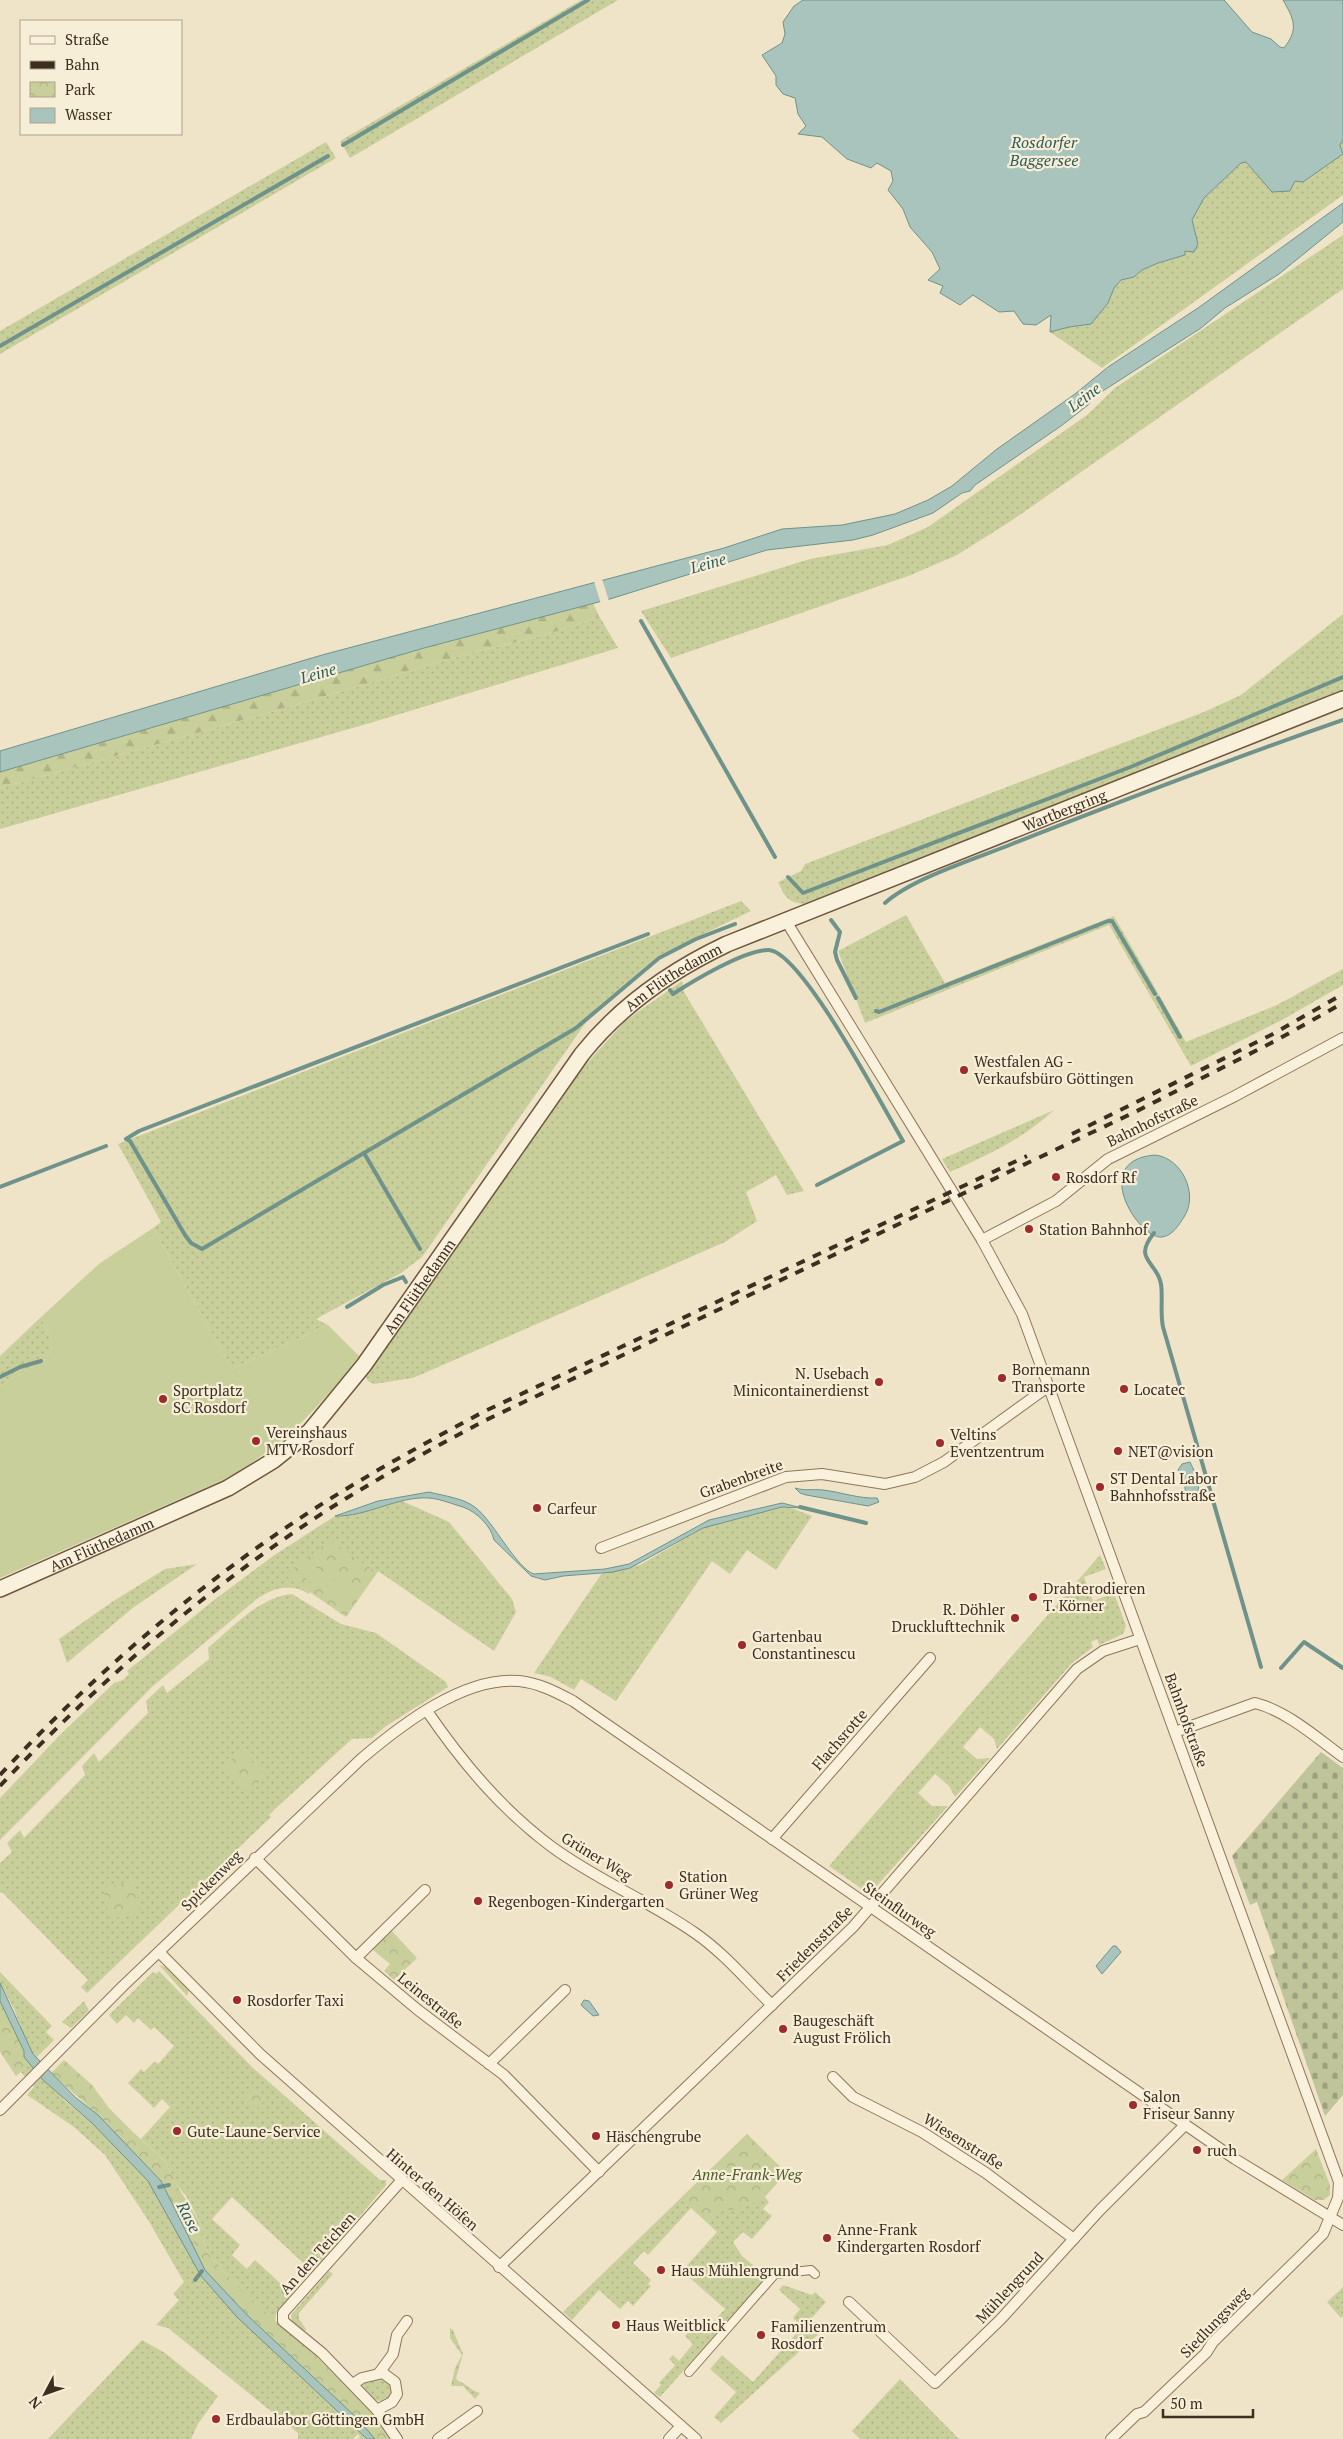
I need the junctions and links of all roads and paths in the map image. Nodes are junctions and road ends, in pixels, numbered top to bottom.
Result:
1 (1343, 699) edge
2 (786, 921) junction
3 (1343, 1038) edge
4 (982, 1240) junction
5 (1049, 1386) junction
6 (601, 1548) dead end
7 (0, 1589) edge
8 (1140, 1639) junction
9 (930, 1658) dead end
10 (427, 1711) junction
11 (1175, 1732) junction
12 (1343, 1757) edge
13 (772, 1839) junction
14 (255, 1858) junction
15 (425, 1890) dead end
16 (870, 1907) junction
17 (159, 1952) junction
18 (356, 1958) junction
19 (565, 1990) dead end
20 (772, 2006) junction
21 (489, 2064) junction
22 (833, 2077) dead end
23 (0, 2110) edge
24 (1185, 2125) junction
25 (599, 2172) junction
26 (401, 2181) junction
27 (1330, 2217) junction
28 (1343, 2225) edge
29 (1074, 2239) junction
30 (499, 2267) junction
31 (815, 2274) dead end
32 (848, 2302) dead end
33 (407, 2320) dead end
34 (689, 2372) dead end
35 (379, 2373) junction
36 (353, 2384) junction
37 (377, 2410) junction
38 (476, 2411) dead end
39 (682, 2426) junction
40 (397, 2439) edge
41 (438, 2439) edge
42 (669, 2439) edge
43 (696, 2439) edge
44 (1111, 2439) edge

1 - 2 main road, Wartbergring
2 - 4 street, Bahnhofstraße
2 - 7 main road, Am Flüthedamm
3 - 4 street, Bahnhofstraße
4 - 5 street, Bahnhofstraße
5 - 6 street, Grabenbreite
5 - 8 street, Bahnhofstraße
8 - 11 street, Bahnhofstraße
8 - 16 street, Friedensstraße
9 - 13 street, Flachsrotte
10 - 13 street, Steinflurweg
10 - 14 street, Spickenweg
10 - 20 street, Grüner Weg
11 - 12 street
11 - 27 street, Bahnhofstraße
13 - 16 street, Steinflurweg
14 - 17 street, Spickenweg
14 - 18 street, Leinestraße
15 - 18 street
16 - 20 street, Friedensstraße
16 - 24 street, Steinflurweg
17 - 23 street, Spickenweg
17 - 26 street, Hinter den Höfen
18 - 21 street, Leinestraße
19 - 21 street
20 - 25 street, Friedensstraße
21 - 25 street, Leinestraße
22 - 29 street, Wiesenstraße
24 - 27 street, Steinflurweg
24 - 29 street, Mühlengrund
25 - 30 street, Friedensstraße
26 - 30 street, Hinter den Höfen
26 - 36 street, An den Teichen
27 - 28 street, Steinflurweg
27 - 44 street, Siedlungsweg
29 - 32 street, Mühlengrund
30 - 39 street, Hinter den Höfen
31 - 34 street
33 - 35 street
35 - 36 street
35 - 37 street
36 - 37 street, An den Teichen
37 - 40 street, An den Teichen
38 - 41 street
39 - 42 street
39 - 43 street, Hinter den Höfen

